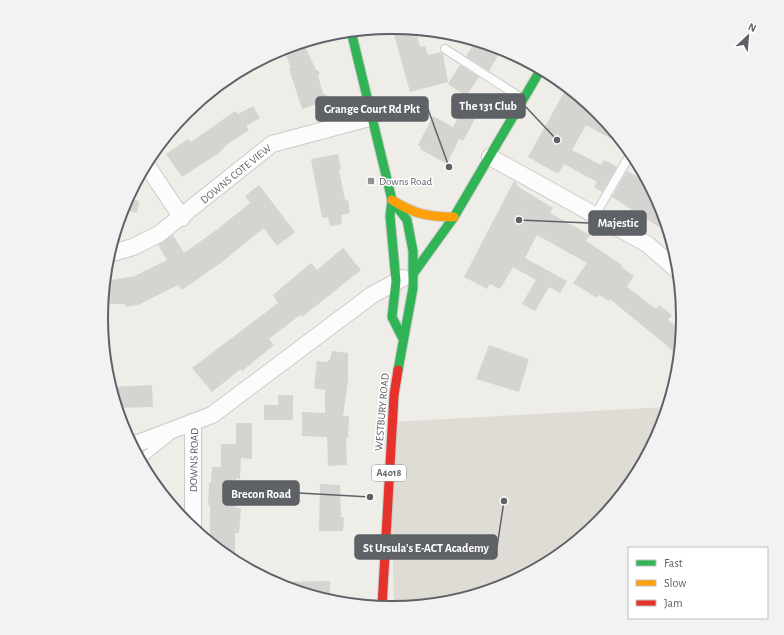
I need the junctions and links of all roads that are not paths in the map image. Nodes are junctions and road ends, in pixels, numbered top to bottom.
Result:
1 (352, 36) edge
2 (445, 49) dead end
3 (538, 74) edge
4 (524, 100) junction
5 (373, 117) junction
6 (490, 157) junction
7 (627, 159) edge
8 (150, 170) edge
9 (392, 200) junction
10 (595, 215) junction
11 (454, 217) junction
12 (182, 218) junction
13 (116, 252) edge
14 (670, 264) edge
15 (413, 274) junction
16 (396, 281) junction
17 (403, 340) junction
18 (193, 422) junction
19 (178, 429) junction
20 (138, 444) edge
21 (145, 456) edge
22 (193, 519) edge
23 (382, 600) edge

1 - 5 main road, A4018
2 - 4 lane
3 - 4 main road
4 - 6 main road
5 - 9 main road, A4018
5 - 12 street, DOWNS COTE VIEW
6 - 10 street
6 - 11 main road
7 - 10 lane
8 - 12 street
9 - 11 main road
9 - 15 main road, WESTBURY ROAD / A4018
9 - 16 main road, A4018
10 - 14 street
11 - 15 main road
12 - 13 street, DOWNS COTE VIEW
15 - 16 street, DOWNS ROAD
15 - 17 main road, WESTBURY ROAD / A4018
16 - 17 main road, A4018
16 - 18 street, DOWNS ROAD
17 - 23 main road, WESTBURY ROAD / A4018
18 - 19 street
18 - 22 street, DOWNS ROAD
19 - 20 street
19 - 21 lane

